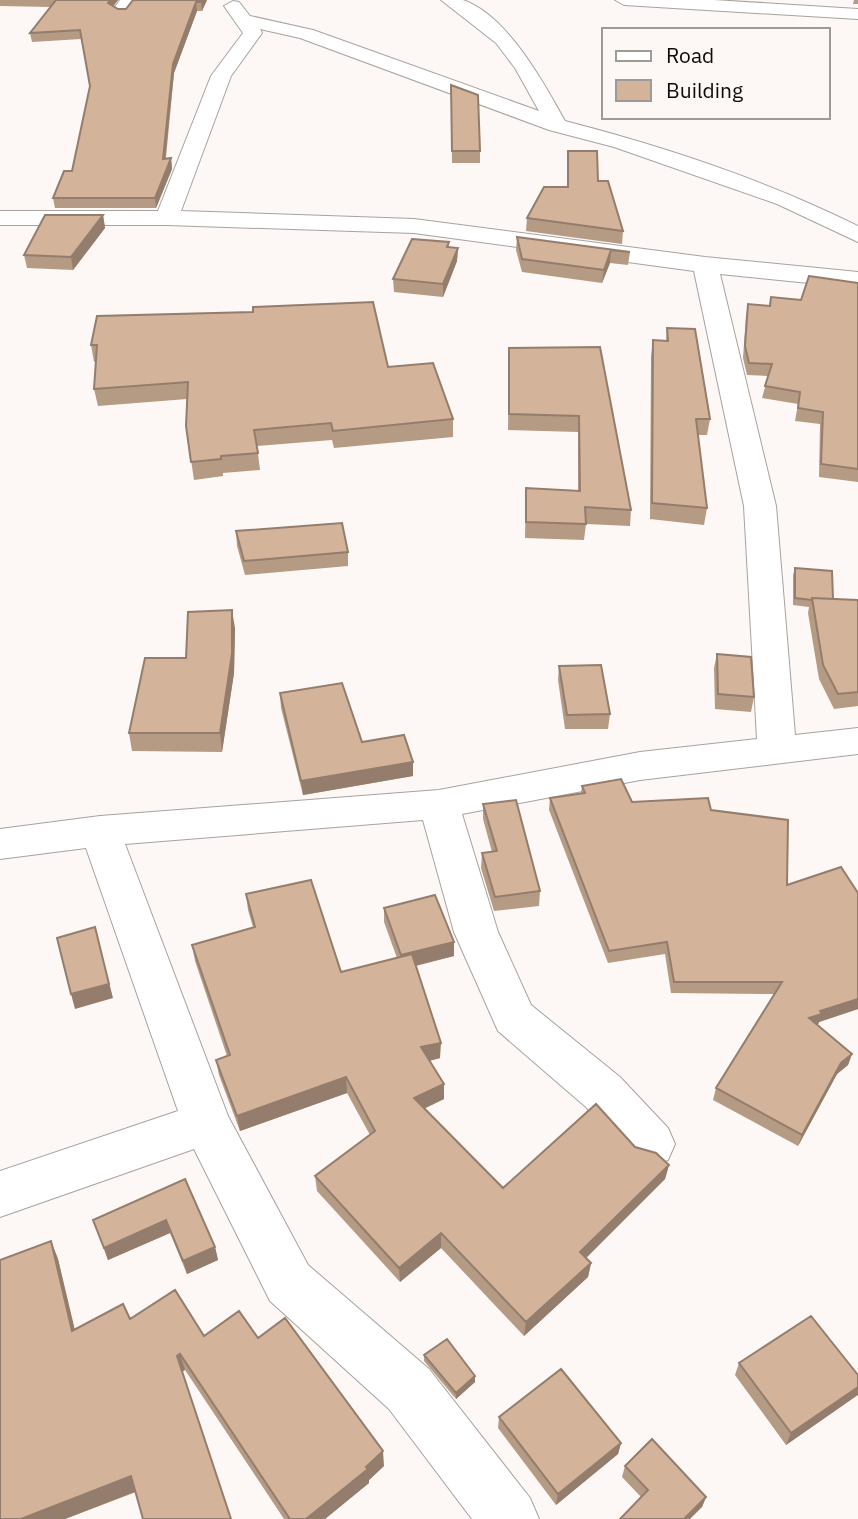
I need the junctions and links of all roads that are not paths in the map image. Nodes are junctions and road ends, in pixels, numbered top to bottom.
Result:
1 (450, 0) edge
2 (624, 0) edge
3 (231, 6) edge
4 (858, 14) edge
5 (557, 125) junction
6 (0, 218) edge
7 (167, 218) junction
8 (858, 235) edge
9 (705, 265) junction
10 (858, 280) edge
11 (858, 741) edge
12 (777, 750) junction
13 (439, 804) junction
14 (100, 831) junction
15 (0, 844) edge
16 (206, 1123) junction
17 (651, 1144) dead end
18 (0, 1194) edge
19 (509, 1519) edge

1 - 5 street
2 - 4 street
3 - 5 street
3 - 7 street
5 - 8 street
6 - 7 street
7 - 9 street
9 - 10 street
9 - 12 street
11 - 12 street
12 - 13 street
13 - 14 street
13 - 17 street
14 - 15 street
14 - 16 street
16 - 18 street
16 - 19 street

